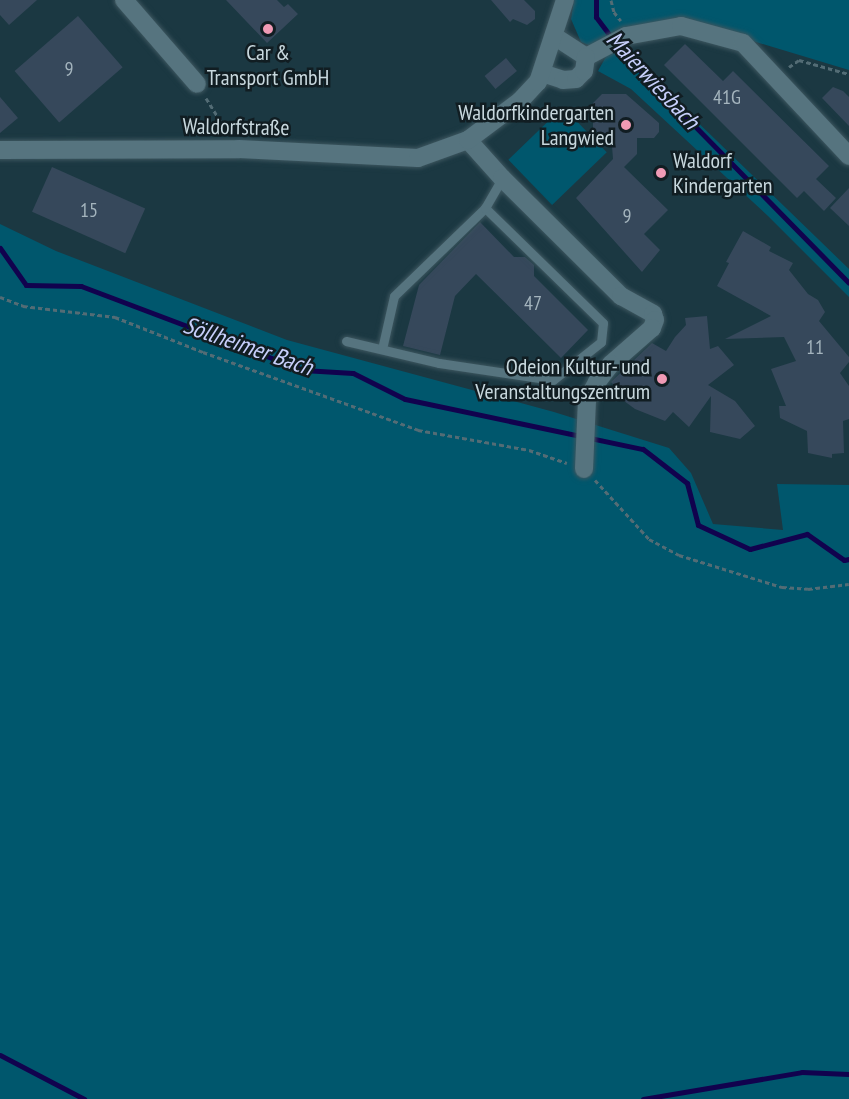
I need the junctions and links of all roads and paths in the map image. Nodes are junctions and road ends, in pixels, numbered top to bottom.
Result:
1 (124, 0) edge
2 (565, 0) edge
3 (554, 36) junction
4 (586, 57) junction
5 (542, 73) junction
6 (849, 74) edge
7 (776, 78) junction
8 (197, 84) joint
9 (468, 140) junction
10 (239, 149) junction
11 (0, 150) edge
12 (849, 156) edge
13 (502, 178) junction
14 (485, 208) junction
15 (0, 297) edge
16 (346, 341) dead end
17 (382, 349) junction
18 (585, 464) junction
19 (849, 584) edge

1 - 8 street
2 - 3 street, Waldorfstraße
3 - 4 street
3 - 5 street, Waldorfstraße
4 - 5 street
4 - 7 street
5 - 9 street, Waldorfstraße
6 - 7 path
7 - 12 street
8 - 10 path
9 - 10 street, Waldorfstraße
9 - 13 street
10 - 11 street, Waldorfstraße
13 - 14 lane
13 - 18 street
14 - 17 lane
14 - 17 lane
15 - 18 path
16 - 17 lane
18 - 19 path

